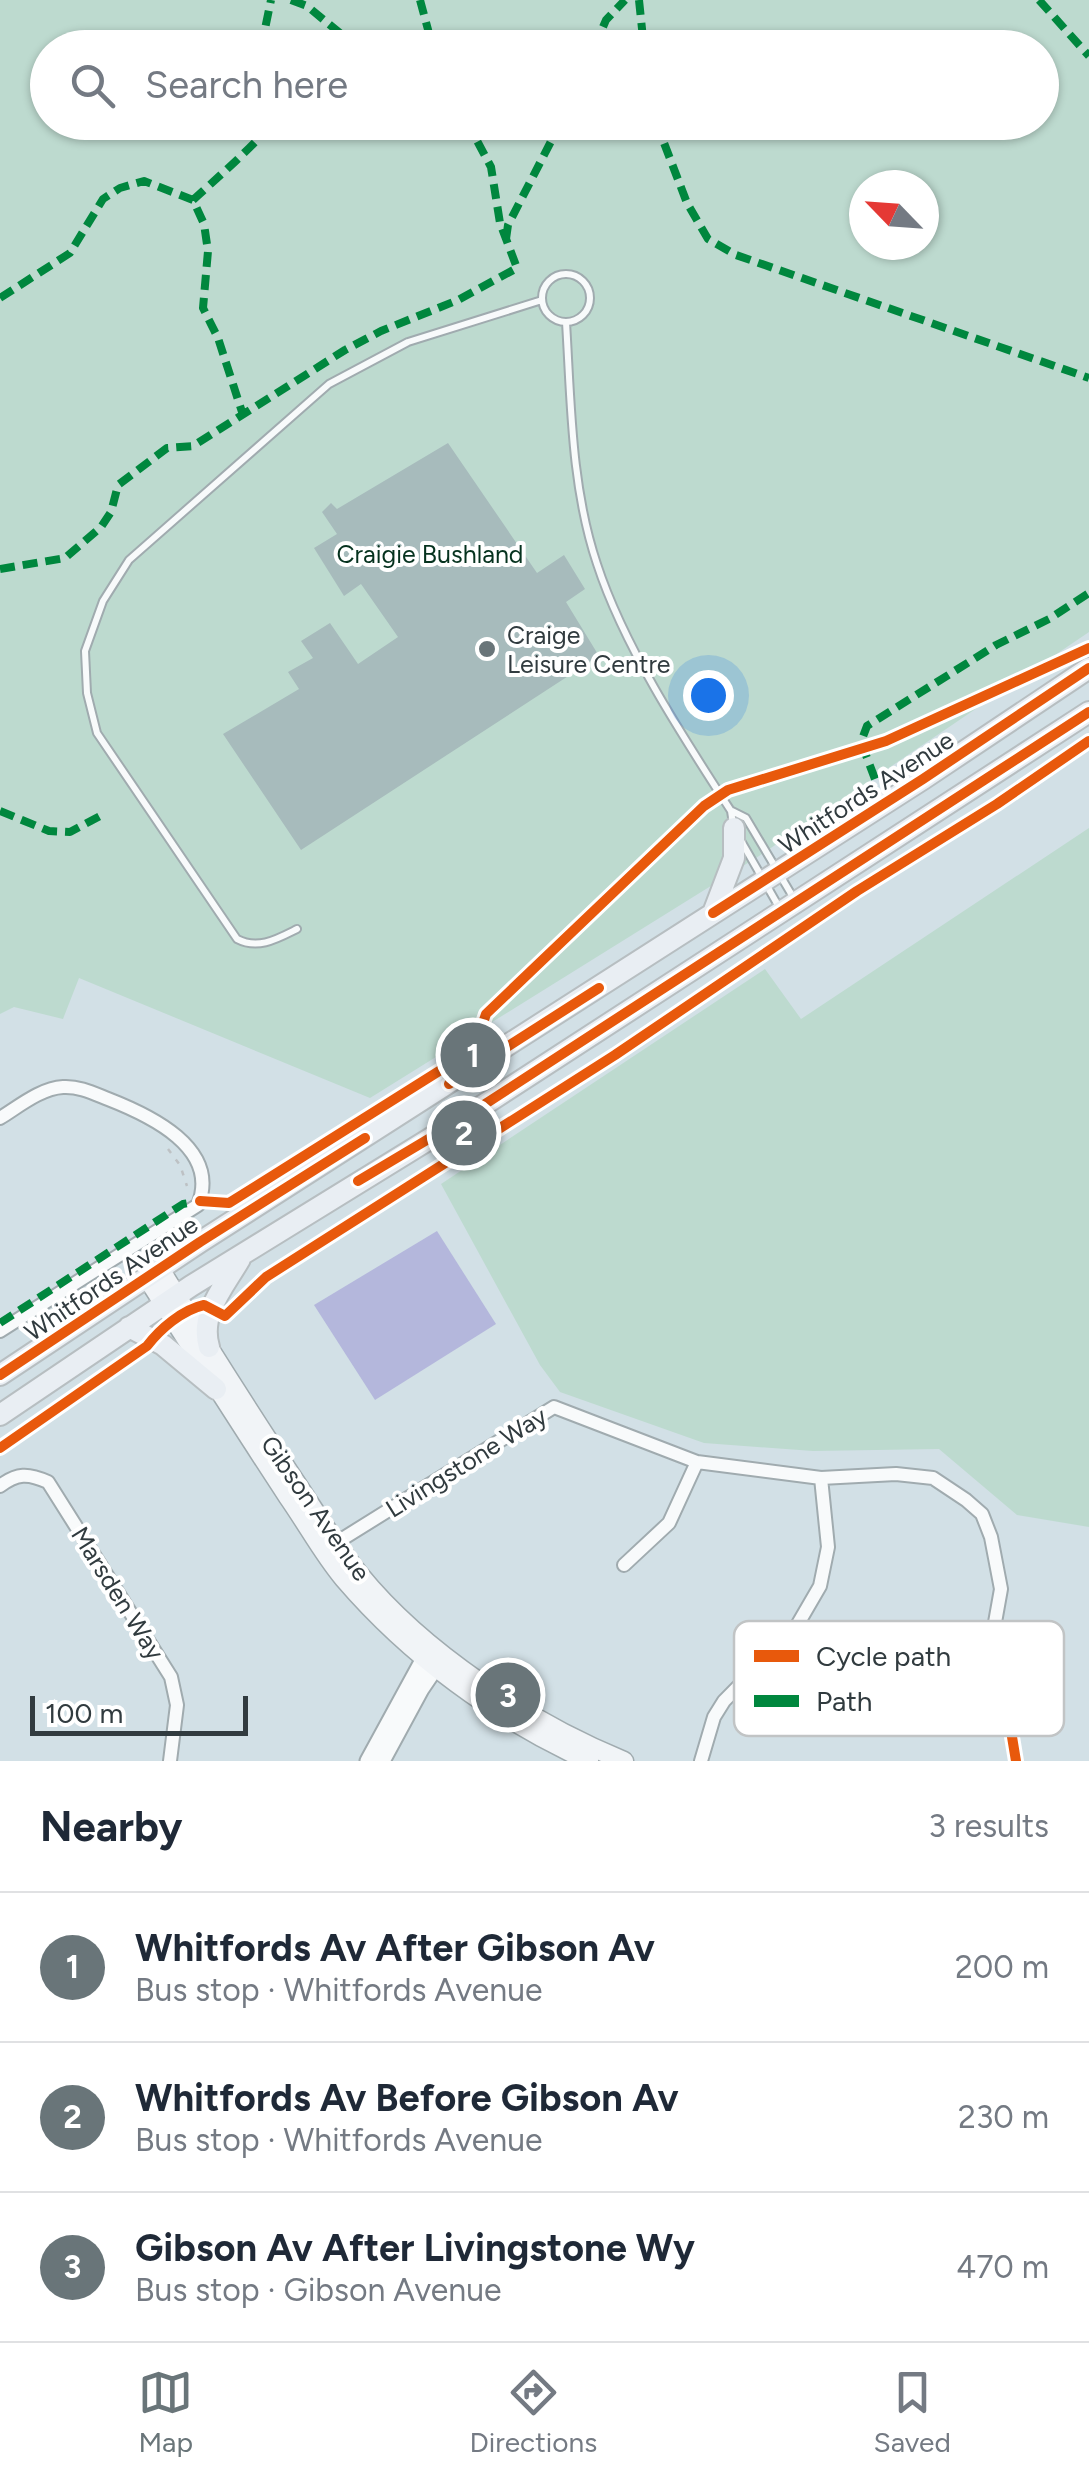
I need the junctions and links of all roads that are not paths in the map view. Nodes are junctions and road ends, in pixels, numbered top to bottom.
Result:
1 (542, 300) junction
2 (566, 322) junction
3 (1087, 673) edge
4 (1089, 712) edge
5 (732, 820) junction
6 (771, 877) junction
7 (788, 906) junction
8 (713, 913) junction
9 (297, 929) dead end
10 (0, 1118) edge
11 (243, 1253) junction
12 (154, 1273) junction
13 (170, 1300) junction
14 (129, 1327) junction
15 (0, 1331) edge
16 (209, 1347) junction
17 (0, 1375) edge
18 (216, 1389) junction
19 (0, 1415) edge
20 (697, 1462) junction
21 (820, 1478) junction
22 (0, 1486) edge
23 (331, 1546) junction
24 (624, 1565) dead end
25 (800, 1621) edge
26 (995, 1621) edge
27 (434, 1656) junction
28 (734, 1690) edge
29 (170, 1761) edge
30 (368, 1761) edge
31 (382, 1761) edge
32 (588, 1761) edge
33 (624, 1761) edge
34 (701, 1761) edge

1 - 2 lane
1 - 2 lane
1 - 9 lane
2 - 5 lane
3 - 6 main road, Whitfords Avenue
4 - 7 main road, Whitfords Avenue
5 - 6 lane
5 - 6 lane
5 - 8 main road
6 - 7 lane
6 - 7 lane
6 - 8 main road, Whitfords Avenue
7 - 11 main road, Whitfords Avenue
8 - 12 main road, Whitfords Avenue
10 - 15 street
11 - 13 main road, Whitfords Avenue
11 - 16 main road
12 - 13 main road, Gibson Avenue
12 - 17 main road, Whitfords Avenue
13 - 14 main road, Whitfords Avenue
13 - 16 main road, Gibson Avenue
13 - 18 main road, Gibson Avenue
14 - 18 main road
14 - 19 main road, Whitfords Avenue
16 - 23 main road, Gibson Avenue
18 - 23 main road, Gibson Avenue
20 - 21 street, Livingstone Way
20 - 23 street, Livingstone Way
20 - 24 street
21 - 25 street
21 - 26 street, Livingstone Way
22 - 29 street, Marsden Way
23 - 27 main road, Gibson Avenue
27 - 30 street
27 - 31 street
27 - 32 main road, Gibson Avenue
27 - 33 main road, Gibson Avenue
28 - 34 street

